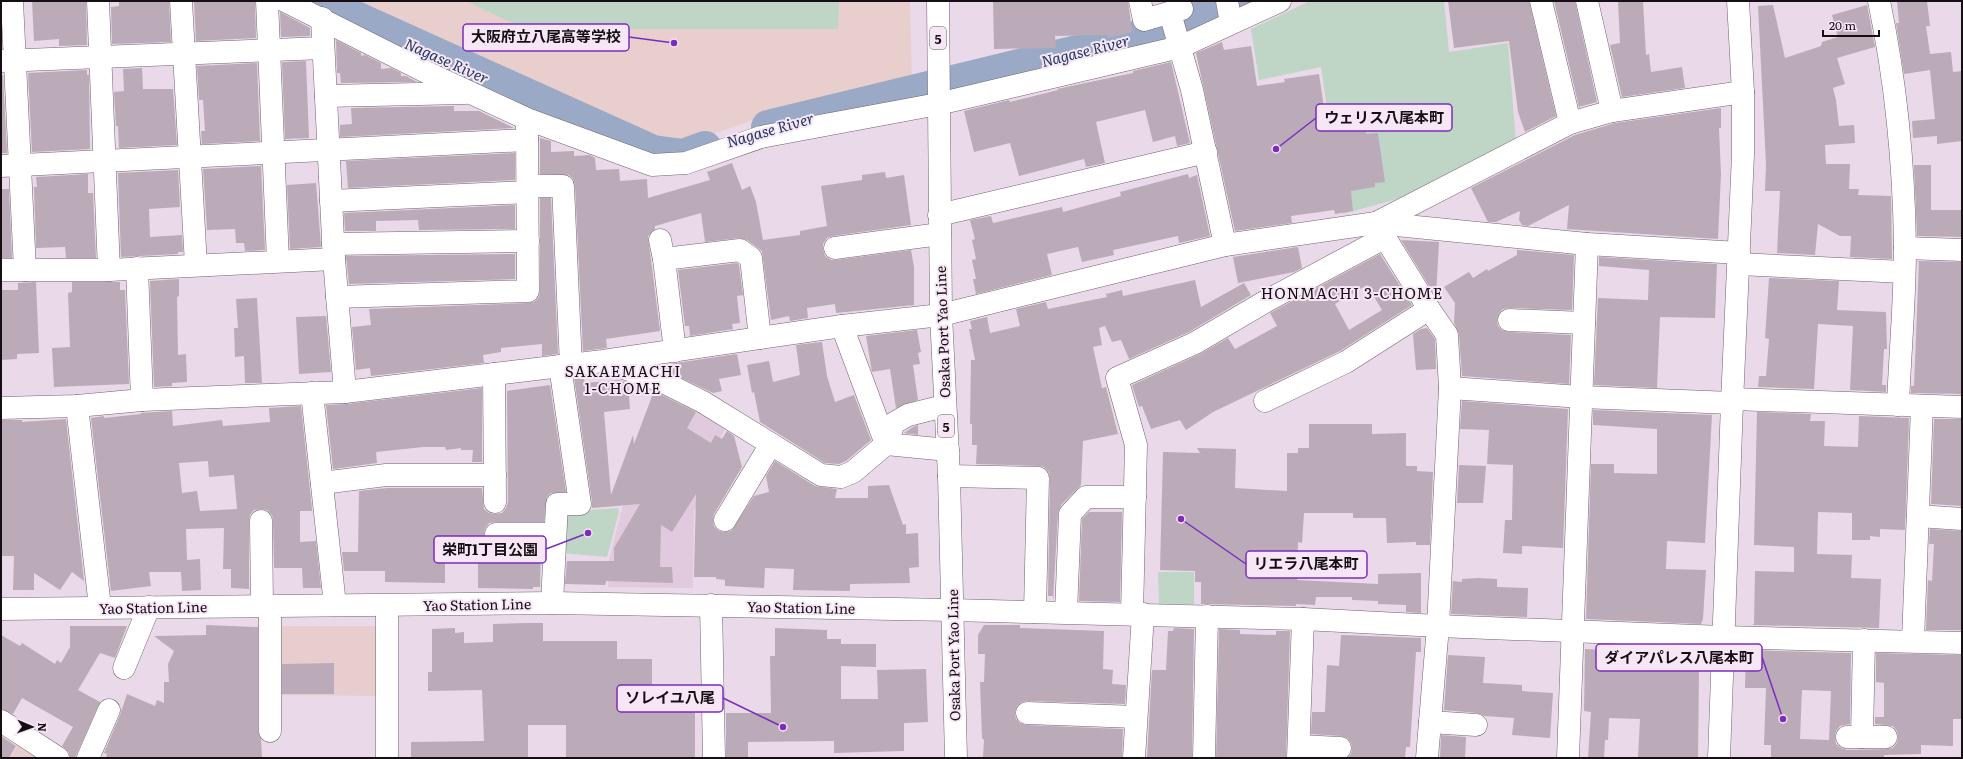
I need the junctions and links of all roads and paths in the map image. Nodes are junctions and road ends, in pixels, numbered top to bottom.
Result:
1 (12, 1) edge
2 (98, 1) edge
3 (181, 1) edge
4 (267, 1) edge
5 (284, 1) edge
6 (938, 1) edge
7 (1140, 1) edge
8 (1280, 1) edge
9 (1541, 1) edge
10 (1587, 1) edge
11 (1738, 1) edge
12 (1879, 1) edge
13 (1229, 11) edge
14 (322, 18) junction
15 (1177, 27) junction
16 (323, 48) junction
17 (269, 50) junction
18 (184, 53) junction
19 (101, 57) junction
20 (8, 61) edge
21 (938, 91) junction
22 (1743, 92) junction
23 (470, 93) junction
24 (326, 96) junction
25 (1612, 111) junction
26 (1570, 123) junction
27 (527, 130) junction
28 (328, 150) junction
29 (273, 152) junction
30 (1206, 152) junction
31 (190, 157) junction
32 (104, 162) junction
33 (10, 166) edge
34 (528, 189) junction
35 (331, 201) junction
36 (939, 224) junction
37 (1380, 230) junction
38 (528, 241) junction
39 (1587, 244) junction
40 (1225, 245) junction
41 (835, 248) dead end
42 (1905, 248) junction
43 (1962, 250) edge
44 (334, 251) junction
45 (1739, 258) junction
46 (278, 261) junction
47 (196, 265) junction
48 (137, 268) junction
49 (1, 270) edge
50 (25, 270) junction
51 (109, 270) junction
52 (1904, 272) junction
53 (337, 297) junction
54 (1428, 310) junction
55 (941, 315) junction
56 (1509, 320) dead end
57 (1584, 323) junction
58 (842, 326) junction
59 (760, 338) junction
60 (675, 351) junction
61 (603, 361) junction
62 (565, 366) junction
63 (494, 374) junction
64 (1450, 388) junction
65 (345, 392) junction
66 (312, 393) junction
67 (1581, 397) junction
68 (142, 400) junction
69 (1265, 401) dead end
70 (1732, 401) junction
71 (1898, 405) junction
72 (77, 406) junction
73 (944, 406) junction
74 (1922, 406) junction
75 (1962, 407) edge
76 (1, 408) edge
77 (771, 444) junction
78 (886, 444) junction
79 (948, 450) junction
80 (495, 475) junction
81 (949, 476) junction
82 (322, 483) junction
83 (1135, 497) junction
84 (495, 502) dead end
85 (1918, 516) junction
86 (1962, 519) edge
87 (724, 520) dead end
88 (261, 521) dead end
89 (496, 534) dead end
90 (555, 534) junction
91 (552, 603) junction
92 (335, 605) junction
93 (711, 605) junction
94 (266, 606) junction
95 (387, 606) junction
96 (100, 607) junction
97 (149, 607) junction
98 (1, 609) edge
99 (952, 610) junction
100 (1035, 612) junction
101 (1066, 612) junction
102 (1138, 614) junction
103 (1207, 616) junction
104 (1303, 619) junction
105 (1438, 626) junction
106 (1573, 632) junction
107 (1723, 637) junction
108 (1864, 640) junction
109 (1913, 641) junction
110 (1962, 643) edge
111 (124, 668) dead end
112 (109, 710) dead end
113 (1027, 713) dead end
114 (1136, 717) junction
115 (1, 721) edge
116 (1430, 722) junction
117 (1476, 725) dead end
118 (270, 731) dead end
119 (1886, 737) dead end
120 (1340, 748) dead end
121 (1298, 752) edge
122 (58, 758) edge
123 (88, 758) edge
124 (387, 758) edge
125 (714, 758) edge
126 (956, 758) edge
127 (1134, 758) edge
128 (1204, 758) edge
129 (1427, 758) edge
130 (1568, 758) edge
131 (1719, 758) edge

1 - 20 street
2 - 19 street
3 - 18 street
4 - 17 street
5 - 14 street
6 - 21 street, Osaka Port Yao Line / 5
7 - 15 street
8 - 13 street
9 - 26 street
10 - 25 street
11 - 22 street
12 - 42 street
13 - 15 street
14 - 16 street
14 - 23 street
15 - 21 street
15 - 30 street
16 - 17 street
16 - 24 street
17 - 18 street
17 - 29 street
18 - 19 street
18 - 31 street
19 - 20 street
19 - 32 street
20 - 33 street
21 - 27 street
21 - 36 street, Osaka Port Yao Line / 5
22 - 25 street
22 - 45 street
23 - 24 street
23 - 27 street
24 - 28 street
25 - 26 street
26 - 37 street
27 - 28 street
27 - 34 street
28 - 29 street
28 - 35 street
29 - 31 street
29 - 46 street
30 - 36 street
30 - 40 street
31 - 32 street
31 - 47 street
32 - 33 street
32 - 51 street
33 - 50 street
34 - 35 street
34 - 38 street
34 - 62 street
35 - 44 street
36 - 41 street
36 - 55 street, Osaka Port Yao Line / 5
37 - 39 street
37 - 40 street
37 - 54 street
37 - 83 street
38 - 44 street
38 - 53 street
39 - 45 street
39 - 57 street
40 - 55 street
42 - 43 street
42 - 52 street
44 - 46 street
44 - 53 street
45 - 52 street
45 - 70 street
46 - 47 street
47 - 48 street
48 - 51 street
48 - 68 street
49 - 50 street
50 - 51 street
52 - 71 street
53 - 65 street
54 - 64 street
54 - 69 street
55 - 58 street
55 - 73 street, Osaka Port Yao Line / 5
56 - 57 street
57 - 67 street
58 - 59 street
58 - 78 street
59 - 60 street
59 - 60 street
60 - 61 street
61 - 62 street
61 - 77 street
62 - 63 street
62 - 90 street
63 - 65 street
63 - 80 street
64 - 67 street
64 - 105 street
65 - 66 street
66 - 68 street
66 - 82 street
67 - 70 street
67 - 106 street
68 - 72 street
70 - 71 street
70 - 107 street
71 - 74 street
72 - 76 street
72 - 96 street
73 - 78 street
73 - 79 street, Osaka Port Yao Line / 5
74 - 75 street
74 - 85 street
77 - 78 street
77 - 87 street
78 - 79 street
79 - 81 street, Osaka Port Yao Line / 5
80 - 82 street
80 - 84 street
81 - 99 street, Osaka Port Yao Line / 5
81 - 100 street
82 - 92 street
83 - 101 street
83 - 102 street
85 - 86 street
85 - 109 street
88 - 94 street
89 - 90 street
90 - 91 street
91 - 93 street, Yao Station Line
91 - 95 street, Yao Station Line
92 - 94 street, Yao Station Line
92 - 95 street, Yao Station Line
93 - 99 street, Yao Station Line
93 - 125 street
94 - 97 street, Yao Station Line
94 - 118 street
95 - 124 street
96 - 97 street, Yao Station Line
96 - 98 street, Yao Station Line
97 - 111 street
99 - 100 street, Yao Station Line
99 - 126 street, Osaka Port Yao Line / 5
100 - 101 street, Yao Station Line
101 - 102 street, Yao Station Line
102 - 103 street, Yao Station Line
102 - 114 street
103 - 104 street, Yao Station Line
103 - 128 street
104 - 105 street, Yao Station Line
104 - 121 street
105 - 106 street, Yao Station Line
105 - 116 street
106 - 107 street, Yao Station Line
106 - 130 street
107 - 108 street, Yao Station Line
107 - 131 street
108 - 109 street, Yao Station Line
108 - 119 street
109 - 110 street, Yao Station Line
112 - 123 street
113 - 114 street
114 - 127 street
115 - 122 street
116 - 117 street
116 - 129 street
120 - 121 street

